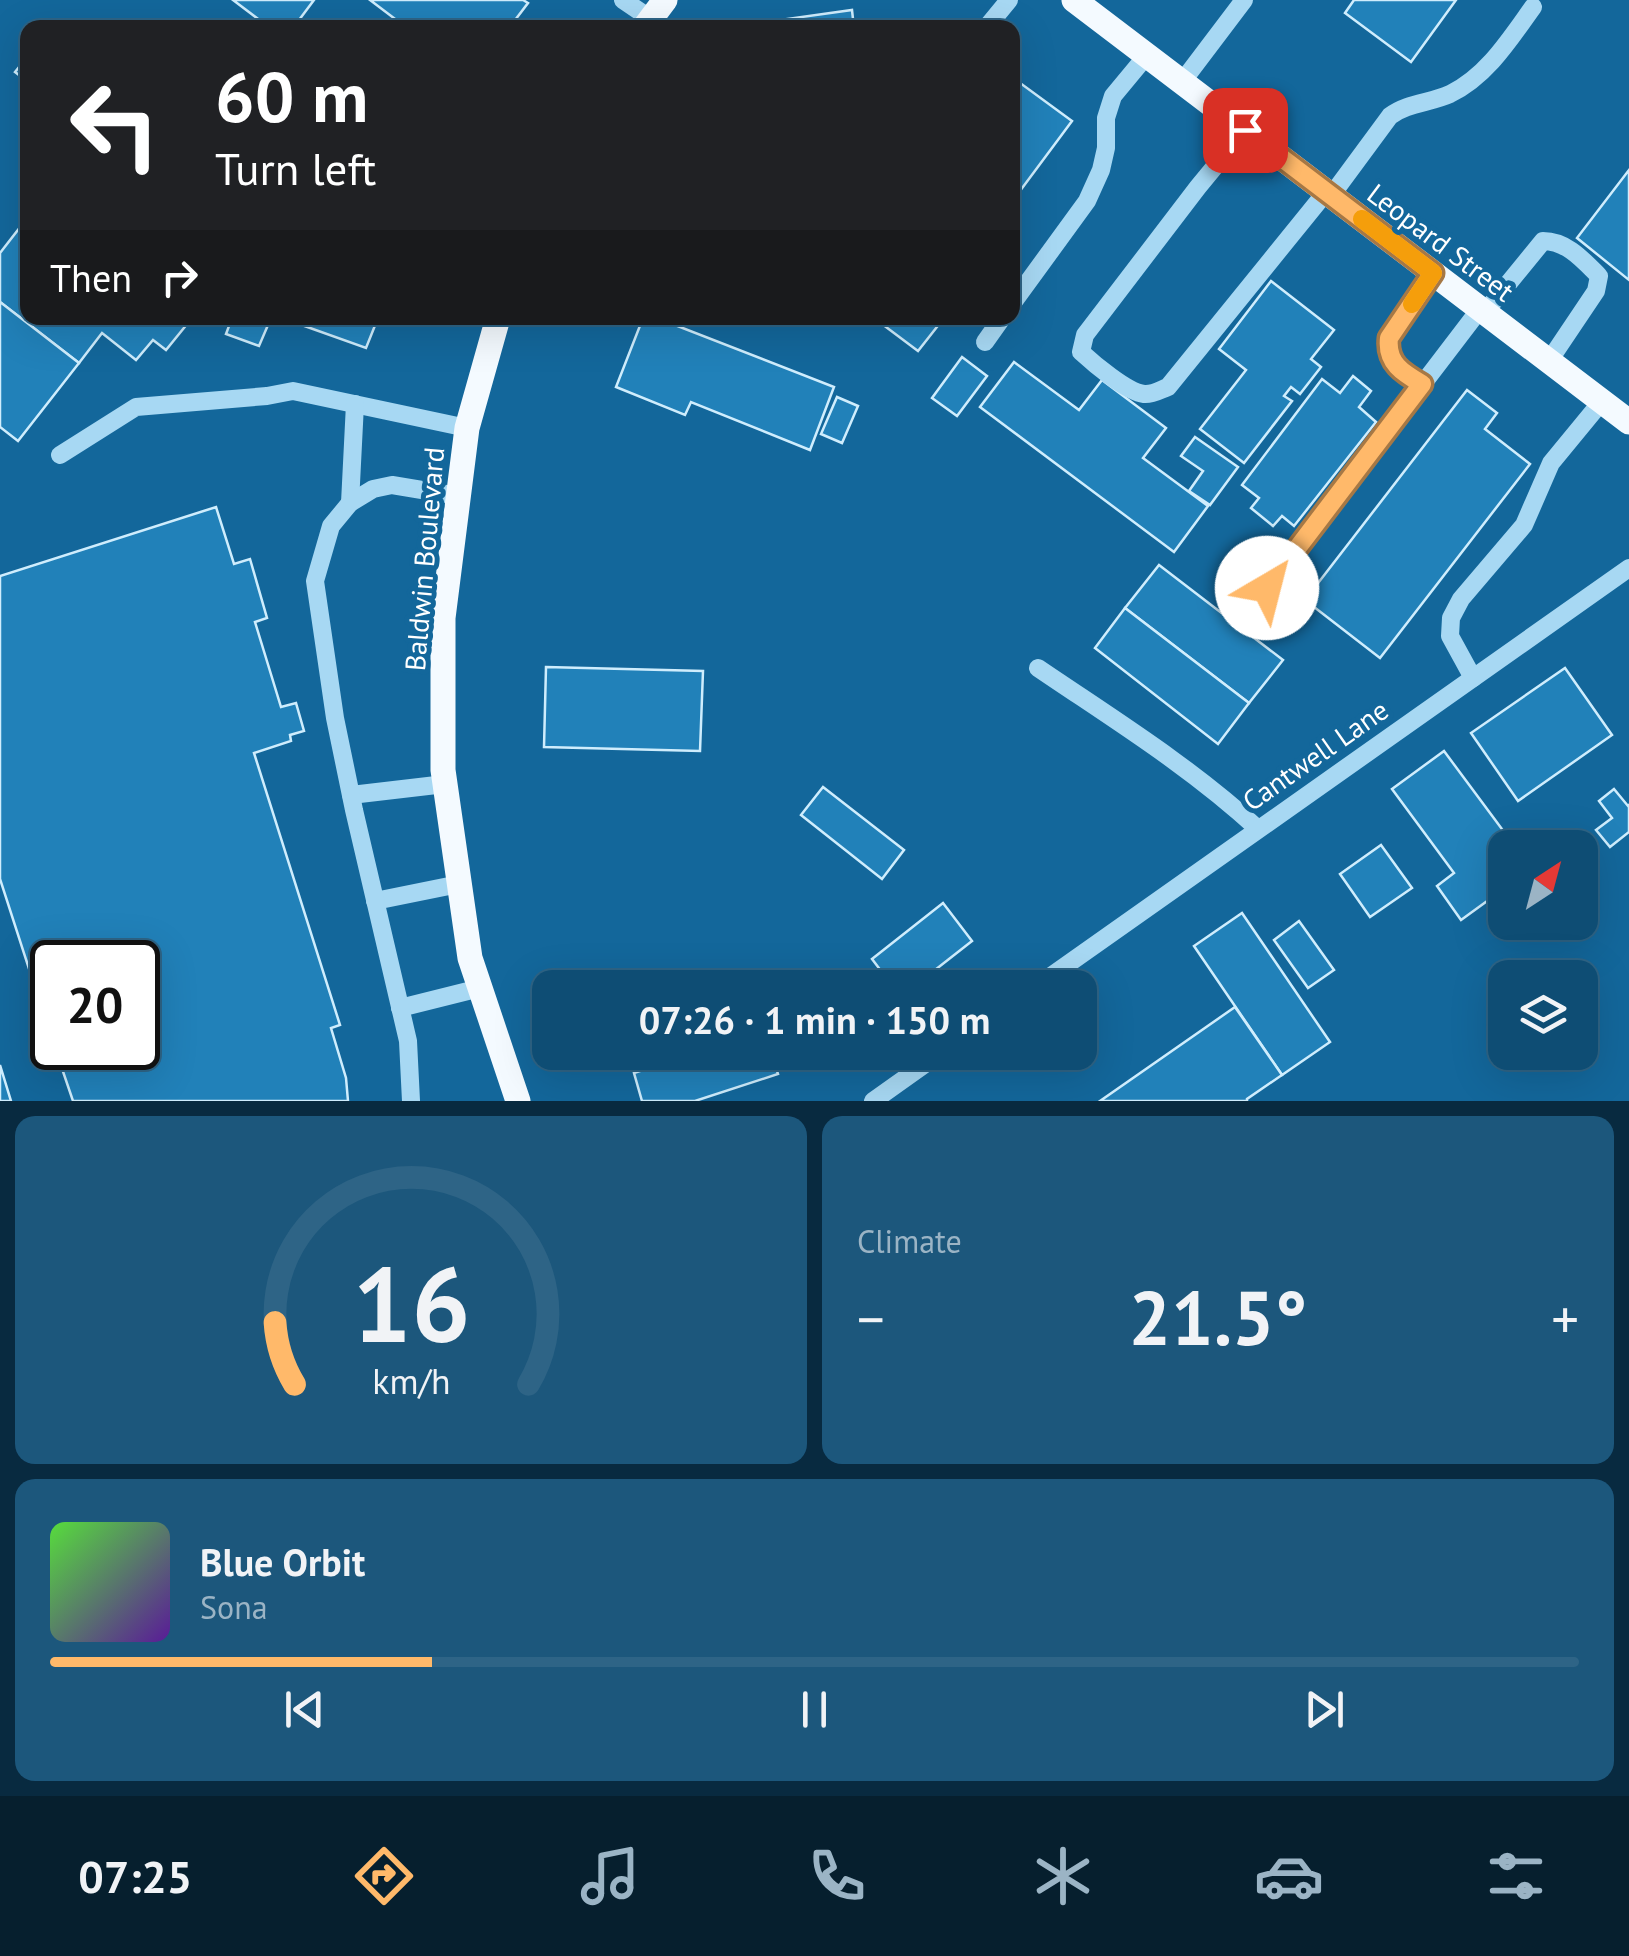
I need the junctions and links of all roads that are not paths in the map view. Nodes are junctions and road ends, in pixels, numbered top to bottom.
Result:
1 (623, 0) edge
2 (1009, 0) edge
3 (1244, 0) edge
4 (1089, 4) edge
5 (1533, 8) dead end
6 (653, 16) edge
7 (993, 20) edge
8 (1146, 55) junction
9 (1182, 82) junction
10 (1245, 130) junction
11 (1329, 194) junction
12 (1433, 273) junction
13 (1020, 293) edge
14 (1482, 311) junction
15 (496, 325) edge
16 (997, 325) edge
17 (985, 342) dead end
18 (1549, 362) junction
19 (1422, 384) junction
20 (1602, 401) junction
21 (355, 404) junction
22 (1629, 422) edge
23 (467, 428) junction
24 (60, 455) dead end
25 (458, 496) junction
26 (350, 504) junction
27 (1629, 568) edge
28 (1267, 588) dead end
29 (1038, 668) dead end
30 (1473, 678) junction
31 (445, 784) junction
32 (351, 795) junction
33 (1258, 829) junction
34 (459, 884) junction
35 (375, 901) junction
36 (1059, 970) edge
37 (480, 988) junction
38 (400, 1008) junction
39 (917, 1070) edge
40 (512, 1100) edge
41 (411, 1101) edge
42 (873, 1101) edge

1 - 6 street
2 - 7 street
3 - 9 street
4 - 8 main road, Leopard Street
5 - 11 street
8 - 9 main road, Leopard Street
8 - 13 street
9 - 10 main road, Leopard Street
10 - 11 main road, Leopard Street
10 - 11 street
11 - 12 main road, Leopard Street
12 - 14 main road, Leopard Street
12 - 19 street
14 - 18 main road, Leopard Street
14 - 18 street
14 - 19 street
15 - 23 main road, Baldwin Boulevard
16 - 17 street
18 - 20 main road, Leopard Street
19 - 28 street
20 - 22 main road, Leopard Street
20 - 30 street
21 - 23 street
21 - 24 street
21 - 26 street
23 - 25 main road, Baldwin Boulevard
25 - 26 street
25 - 31 main road, Baldwin Boulevard
26 - 32 street
27 - 30 street, Cantwell Lane
29 - 33 street
30 - 33 street, Cantwell Lane
31 - 32 street
31 - 34 main road, Baldwin Boulevard
32 - 35 street
33 - 36 street, Cantwell Lane
34 - 35 street
34 - 37 main road, Baldwin Boulevard
35 - 38 street
37 - 38 street
37 - 40 main road, Baldwin Boulevard
38 - 41 street
39 - 42 street

